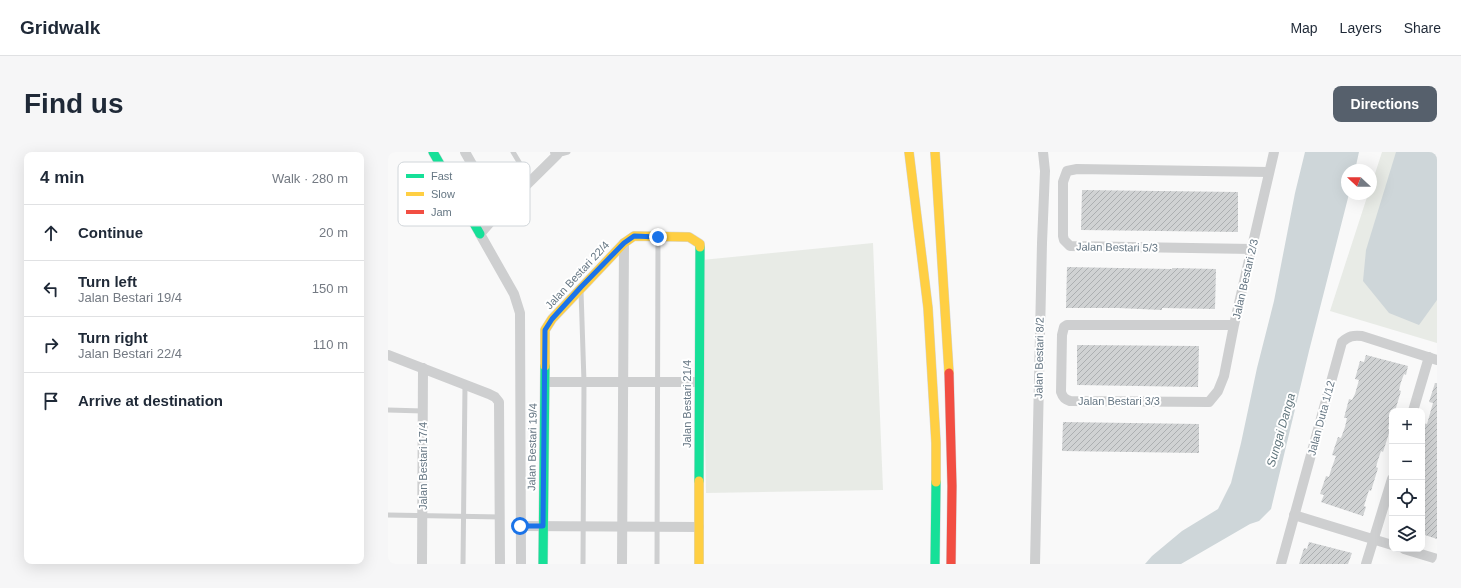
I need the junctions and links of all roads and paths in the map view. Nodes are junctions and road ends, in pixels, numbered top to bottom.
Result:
1 (433, 152) edge
2 (465, 152) edge
3 (513, 152) edge
4 (568, 152) edge
5 (909, 152) edge
6 (935, 152) edge
7 (1043, 152) edge
8 (1274, 152) edge
9 (556, 154) edge
10 (439, 162) edge
11 (471, 162) edge
12 (519, 162) edge
13 (1269, 172) junction
14 (531, 182) edge
15 (475, 226) edge
16 (487, 226) edge
17 (480, 234) junction
18 (658, 237) junction
19 (624, 243) junction
20 (700, 244) joint
21 (1252, 249) junction
22 (581, 287) junction
23 (1234, 325) junction
24 (545, 330) joint
25 (388, 355) edge
26 (1433, 358) edge
27 (423, 368) junction
28 (545, 382) junction
29 (584, 382) junction
30 (623, 382) junction
31 (657, 382) junction
32 (699, 382) junction
33 (464, 385) junction
34 (1209, 402) joint
35 (1414, 408) edge
36 (388, 410) edge
37 (423, 411) junction
38 (1392, 480) edge
39 (388, 515) edge
40 (1294, 515) junction
41 (422, 516) junction
42 (463, 516) junction
43 (501, 517) junction
44 (520, 526) junction
45 (543, 526) junction
46 (582, 527) junction
47 (622, 527) junction
48 (657, 527) junction
49 (699, 527) junction
50 (1374, 540) junction
51 (1389, 544) edge
52 (1414, 552) edge
53 (1437, 559) edge
54 (422, 564) edge
55 (463, 564) edge
56 (500, 564) edge
57 (521, 564) edge
58 (543, 564) edge
59 (582, 564) edge
60 (622, 564) edge
61 (657, 564) edge
62 (699, 564) edge
63 (935, 564) edge
64 (951, 564) edge
65 (1035, 564) edge
66 (1281, 564) edge
67 (1366, 564) edge

1 - 10 main road
2 - 11 street
3 - 12 lane
4 - 9 lane
5 - 63 main road
6 - 64 main road
7 - 65 street, Jalan Bestari 8/2
8 - 13 street, Jalan Bestari 2/3
9 - 14 street
13 - 21 street, Jalan Bestari 2/3
13 - 21 street, Jalan Bestari 5/3
15 - 17 main road
16 - 17 street
17 - 44 street
18 - 19 main road, Jalan Bestari 22/4
18 - 20 main road, Jalan Bestari 22/4
18 - 31 lane
19 - 22 main road, Jalan Bestari 22/4
19 - 30 street
20 - 32 main road, Jalan Bestari 21/4
21 - 23 street, Jalan Bestari 2/3
22 - 24 main road, Jalan Bestari 22/4
22 - 29 lane
23 - 34 street, Jalan Bestari 2/3
23 - 34 street, Jalan Bestari 3/3
24 - 28 main road, Jalan Bestari 19/4
25 - 27 street
26 - 35 street
26 - 40 street, Jalan Duta 1/12
27 - 33 street
27 - 37 street, Jalan Bestari 17/4
28 - 29 street
28 - 45 main road, Jalan Bestari 19/4
29 - 30 street
29 - 46 lane
30 - 31 street
30 - 47 street
31 - 32 street
31 - 48 lane
32 - 49 main road, Jalan Bestari 21/4
33 - 42 lane
33 - 43 street
36 - 37 lane
37 - 41 street, Jalan Bestari 17/4
38 - 50 street
39 - 41 lane
40 - 50 street
40 - 66 street, Jalan Duta 1/12
41 - 42 lane
41 - 54 street, Jalan Bestari 17/4
42 - 43 lane
42 - 55 lane
43 - 56 street
44 - 45 street
44 - 57 street
45 - 46 street
45 - 58 main road, Jalan Bestari 19/4
46 - 47 street
46 - 59 lane
47 - 48 street
47 - 60 street
48 - 49 street
48 - 61 lane
49 - 62 main road, Jalan Bestari 21/4
50 - 51 street
50 - 67 street
52 - 53 street

